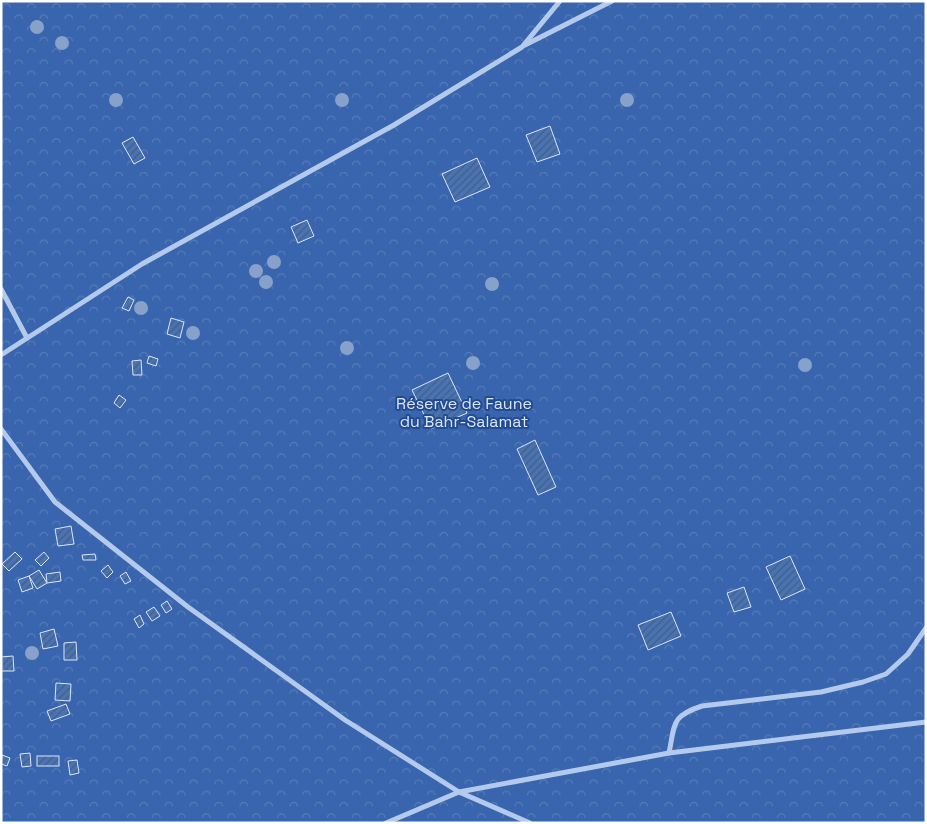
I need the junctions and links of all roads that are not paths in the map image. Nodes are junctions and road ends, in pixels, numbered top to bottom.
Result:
1 (560, 1) edge
2 (612, 1) edge
3 (522, 47) junction
4 (1, 289) edge
5 (27, 338) junction
6 (1, 355) edge
7 (1, 429) edge
8 (926, 628) edge
9 (926, 722) edge
10 (669, 753) junction
11 (459, 792) junction
12 (386, 823) edge
13 (530, 823) edge

1 - 3 street
2 - 3 street
3 - 5 street
4 - 5 street
5 - 6 street
7 - 11 street
8 - 10 street
9 - 10 street
10 - 11 street
11 - 12 street
11 - 13 street

